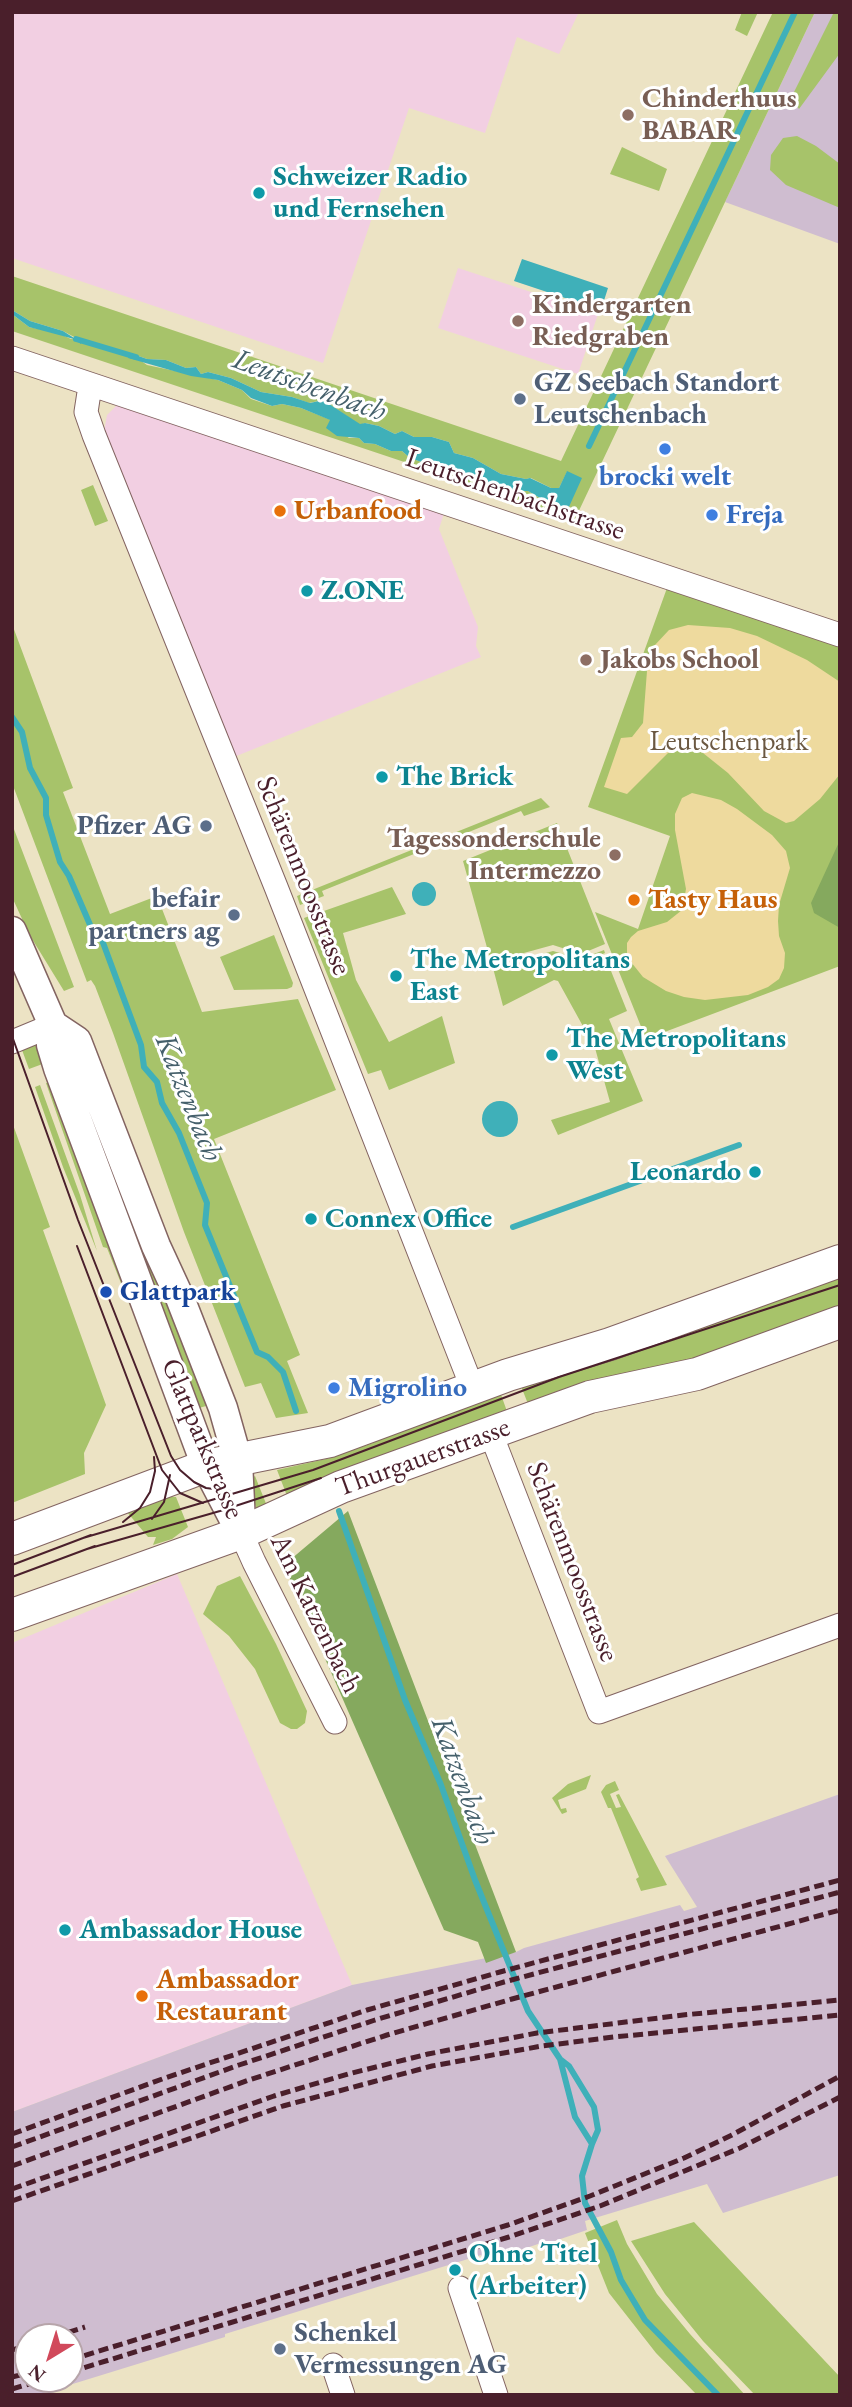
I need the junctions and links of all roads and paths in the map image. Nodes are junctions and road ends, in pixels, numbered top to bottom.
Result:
1 (12, 358) edge
2 (90, 386) junction
3 (840, 635) edge
4 (12, 931) edge
5 (53, 1025) junction
6 (12, 1042) edge
7 (840, 1261) edge
8 (840, 1322) edge
9 (472, 1387) junction
10 (491, 1434) junction
11 (238, 1461) junction
12 (206, 1466) junction
13 (242, 1533) junction
14 (12, 1539) edge
15 (12, 1615) edge
16 (840, 1625) edge
17 (335, 1722) dead end
18 (460, 2288) dead end
19 (332, 2365) dead end
20 (343, 2395) edge
21 (496, 2395) edge

1 - 2 street, Leutschenbachstrasse
2 - 3 street, Leutschenbachstrasse
2 - 9 street, Schärenmoosstrasse
4 - 5 street, Glattparkstrasse
5 - 6 street
5 - 11 street, Glattparkstrasse
5 - 12 street, Glattparkstrasse
7 - 9 main road, Thurgauerstrasse
8 - 10 main road, Thurgauerstrasse
9 - 11 main road, Thurgauerstrasse
10 - 13 main road, Thurgauerstrasse
10 - 16 street, Schärenmoosstrasse
11 - 12 main road, Thurgauerstrasse
11 - 13 street, Glattparkstrasse
12 - 13 street, Glattparkstrasse
12 - 14 main road, Thurgauerstrasse
13 - 15 main road, Thurgauerstrasse
13 - 17 street, Am Katzenbach
18 - 21 street
19 - 20 street

